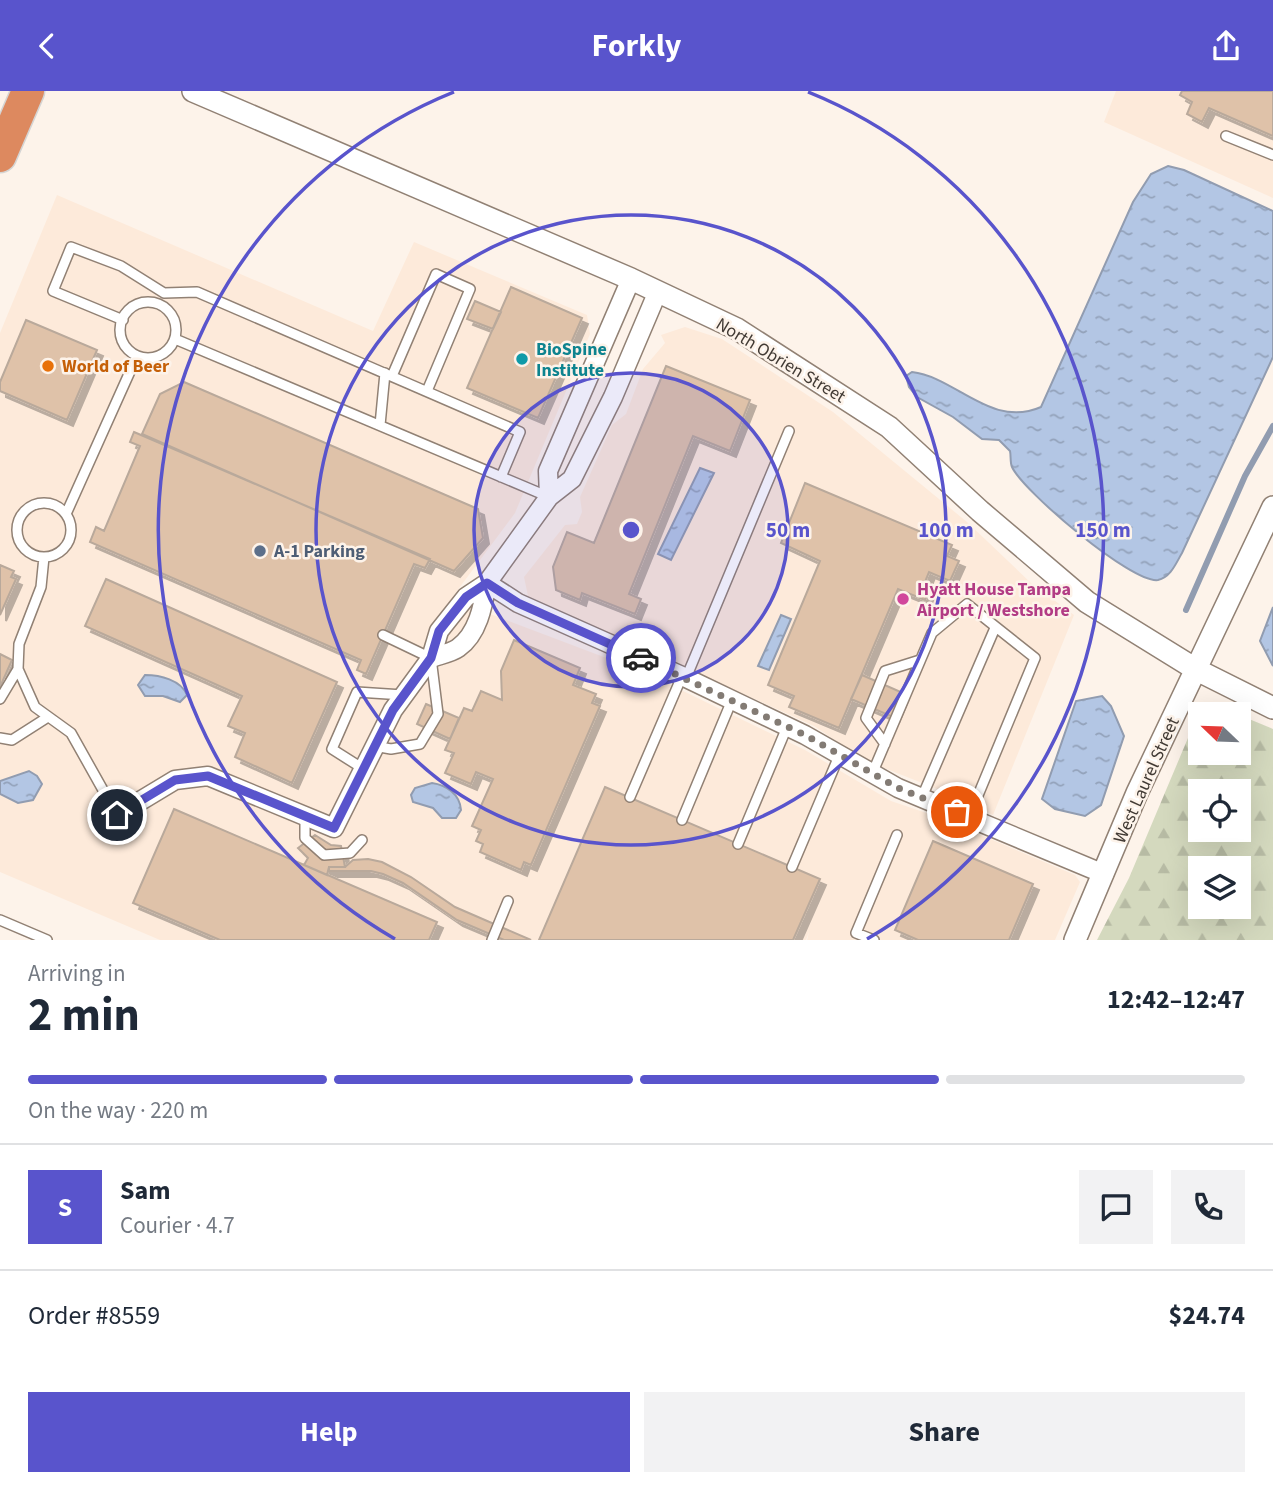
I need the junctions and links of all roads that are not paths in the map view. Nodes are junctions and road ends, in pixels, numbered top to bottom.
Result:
1 (27, 91) edge
2 (192, 91) edge
3 (1226, 136) dead end
4 (1273, 155) edge
5 (0, 156) edge
6 (631, 279) junction
7 (658, 291) junction
8 (164, 293) junction
9 (159, 305) junction
10 (123, 320) junction
11 (175, 339) junction
12 (137, 356) junction
13 (389, 375) junction
14 (427, 391) junction
15 (380, 425) junction
16 (789, 431) dead end
17 (501, 477) junction
18 (549, 497) junction
19 (1273, 507) edge
20 (66, 514) junction
21 (44, 557) junction
22 (487, 583) junction
23 (995, 628) junction
24 (383, 635) dead end
25 (431, 658) junction
26 (920, 660) junction
27 (18, 669) junction
28 (1196, 670) junction
29 (684, 677) junction
30 (404, 695) junction
31 (0, 699) edge
32 (733, 700) junction
33 (1273, 708) edge
34 (48, 717) junction
35 (788, 727) junction
36 (0, 738) edge
37 (885, 744) junction
38 (374, 746) junction
39 (839, 756) junction
40 (362, 768) junction
41 (872, 774) junction
42 (630, 797) dead end
43 (922, 797) junction
44 (117, 815) joint
45 (305, 816) junction
46 (969, 817) junction
47 (682, 820) dead end
48 (897, 835) dead end
49 (362, 840) dead end
50 (738, 844) dead end
51 (792, 867) dead end
52 (1104, 874) junction
53 (508, 901) dead end
54 (0, 920) edge
55 (47, 940) edge
56 (492, 940) edge
57 (874, 940) edge
58 (1075, 940) edge

1 - 5 highway
2 - 6 street, North Obrien Street
3 - 4 lane
6 - 7 street, North Obrien Street
6 - 18 street
7 - 18 street
7 - 28 street, North Obrien Street
8 - 9 lane
8 - 10 lane
8 - 13 lane
9 - 10 lane
9 - 11 lane
10 - 12 lane
11 - 12 lane
11 - 15 lane
12 - 20 lane
13 - 14 lane
13 - 14 lane
13 - 15 lane
14 - 17 lane
15 - 17 lane
16 - 29 lane
17 - 18 lane
18 - 22 street
19 - 28 street, West Laurel Street
20 - 21 lane
20 - 21 lane
21 - 27 lane
22 - 25 street
22 - 25 street
22 - 29 street
23 - 26 lane
23 - 43 lane
23 - 46 lane
24 - 25 lane
25 - 30 street
25 - 38 lane
26 - 37 lane
26 - 37 lane
27 - 31 lane
27 - 34 lane
28 - 33 street, North Obrien Street
28 - 52 street, West Laurel Street
29 - 32 street
29 - 42 lane
30 - 38 street
30 - 40 lane
32 - 35 street
32 - 47 lane
34 - 36 lane
34 - 44 lane
35 - 39 street
35 - 50 lane
37 - 41 lane
38 - 40 street
39 - 41 street
39 - 51 lane
40 - 45 street
41 - 43 street
43 - 46 street
44 - 45 street
45 - 49 lane
46 - 52 street
48 - 57 lane
52 - 58 street, West Laurel Street
53 - 56 lane
54 - 55 lane

